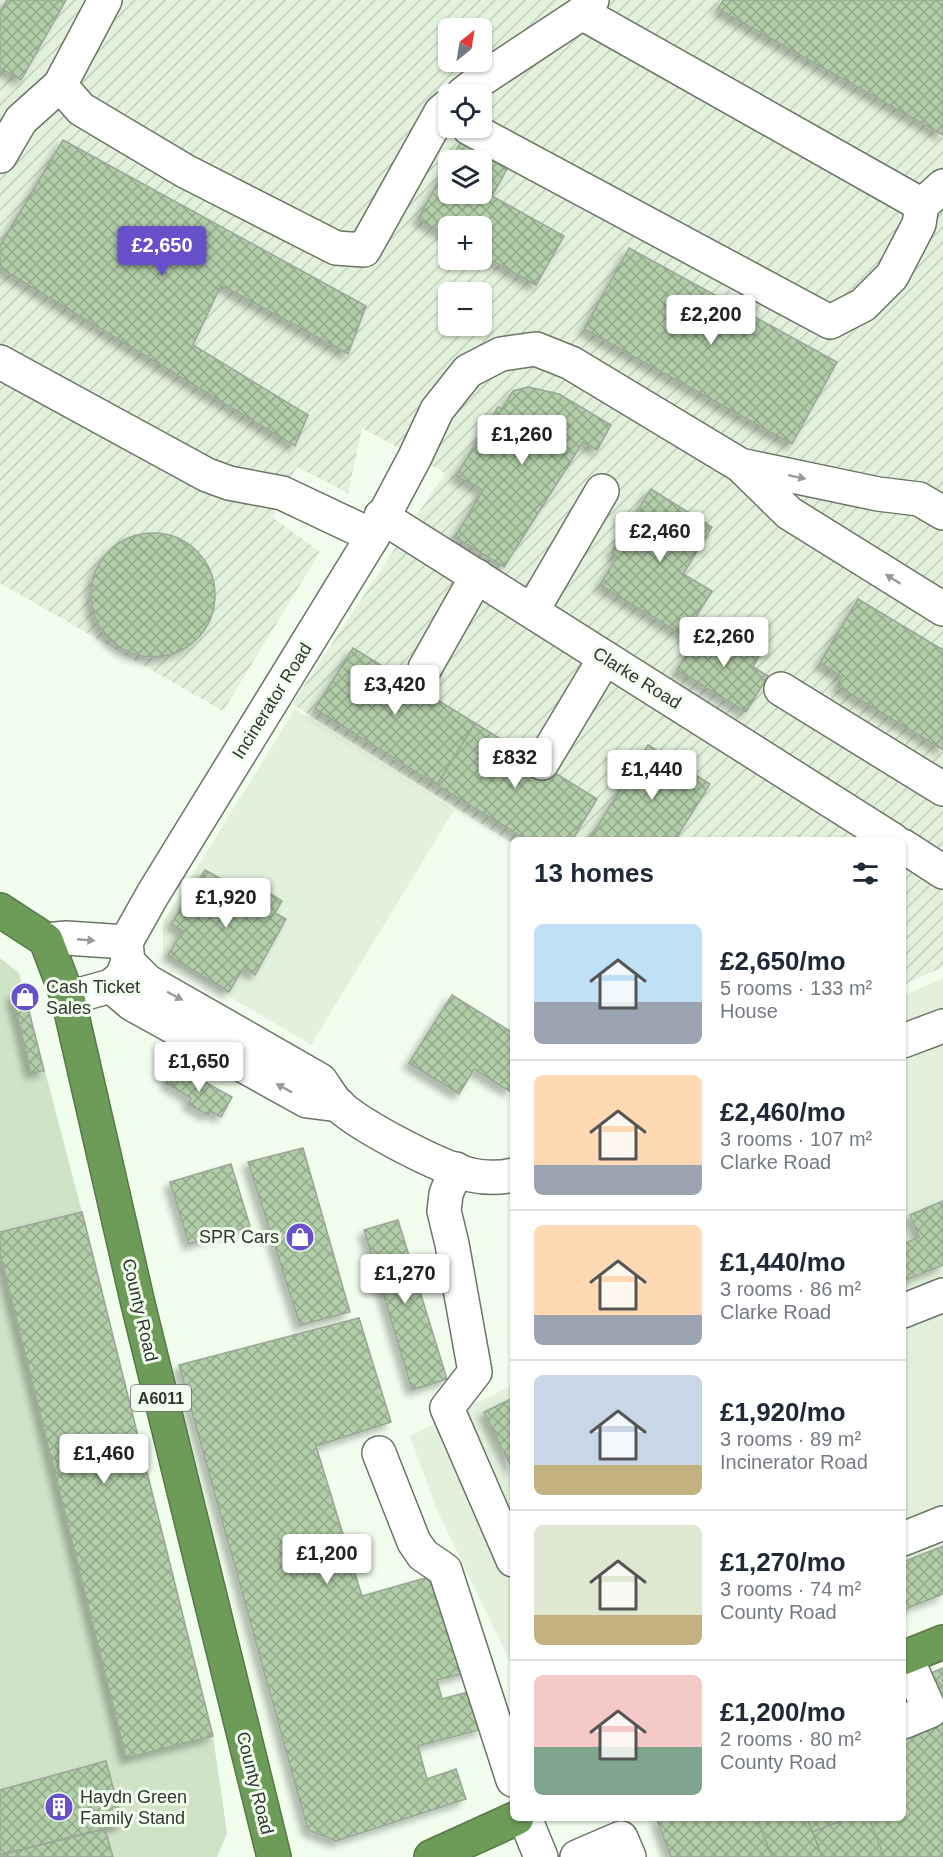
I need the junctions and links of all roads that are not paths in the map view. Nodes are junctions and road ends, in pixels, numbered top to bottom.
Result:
1 (105, 0) edge
2 (587, 6) edge
3 (478, 84) edge
4 (60, 85) junction
5 (492, 132) edge
6 (438, 136) edge
7 (0, 156) edge
8 (933, 196) edge
9 (0, 362) edge
10 (740, 465) junction
11 (602, 491) dead end
12 (943, 513) edge
13 (377, 526) junction
14 (477, 576) junction
15 (943, 609) edge
16 (532, 611) junction
17 (604, 658) junction
18 (425, 668) dead end
19 (781, 689) dead end
20 (542, 763) dead end
21 (943, 789) edge
22 (888, 837) edge
23 (906, 848) edge
24 (941, 874) edge
25 (0, 910) edge
26 (46, 940) junction
27 (122, 963) junction
28 (68, 998) junction
29 (943, 1026) edge
30 (906, 1040) edge
31 (456, 1169) junction
32 (510, 1176) edge
33 (943, 1295) edge
34 (906, 1310) edge
35 (379, 1453) dead end
36 (943, 1523) edge
37 (906, 1538) edge
38 (510, 1553) edge
39 (943, 1642) edge
40 (906, 1658) edge
41 (906, 1660) edge
42 (906, 1721) edge
43 (510, 1771) edge
44 (510, 1821) edge
45 (526, 1821) edge
46 (621, 1838) edge
47 (274, 1857) edge
48 (431, 1857) edge
49 (541, 1857) edge
50 (577, 1857) edge

1 - 4 street
2 - 3 street
2 - 8 street
4 - 6 street
4 - 7 street
5 - 8 street
9 - 13 street, Clarke Road
10 -> 12 street
10 - 13 street, Incinerator Road
15 -> 10 street
11 - 16 street
13 - 14 street, Clarke Road
13 - 27 street, Incinerator Road
14 - 16 street, Clarke Road
14 - 18 street
16 - 17 street, Clarke Road
17 - 20 street
17 - 22 street, Clarke Road
19 - 21 street
23 - 24 street
25 - 26 highway
26 -> 27 street
26 - 28 highway, County Road / A6011
27 - 28 street
27 - 31 street
28 - 47 highway, County Road / A6011
29 - 30 street
31 - 32 street
31 - 38 street
33 - 34 street
35 - 43 street
36 - 37 street
39 - 40 highway
41 - 42 street
44 - 48 highway
45 - 49 street
46 - 50 street

